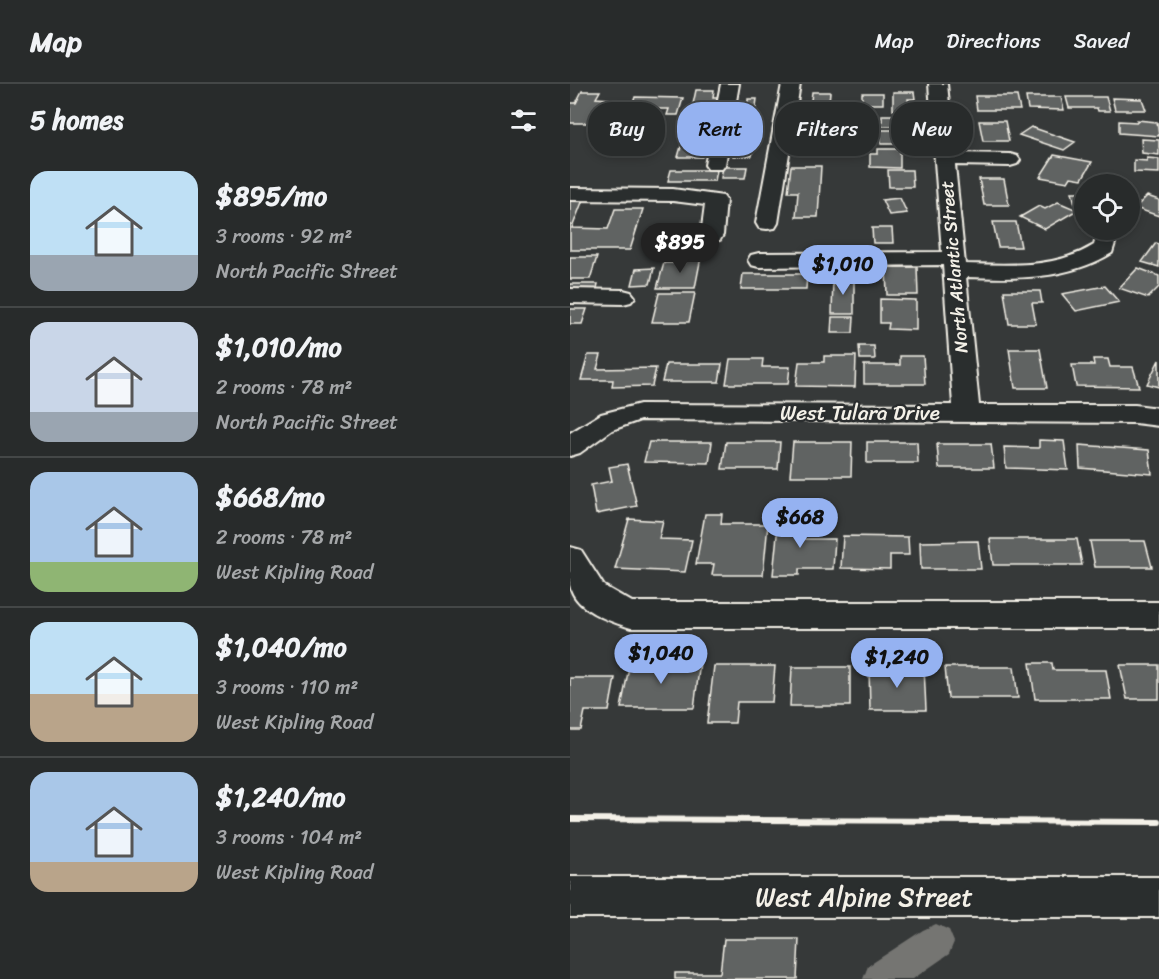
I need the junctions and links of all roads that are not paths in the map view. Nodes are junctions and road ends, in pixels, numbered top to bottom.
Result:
1 (730, 84) edge
2 (791, 84) edge
3 (938, 84) edge
4 (945, 159) junction
5 (1010, 160) dead end
6 (715, 165) dead end
7 (570, 194) edge
8 (767, 223) dead end
9 (712, 235) dead end
10 (1106, 240) edge
11 (759, 260) dead end
12 (954, 264) junction
13 (570, 296) edge
14 (623, 297) dead end
15 (967, 413) junction
16 (1159, 417) edge
17 (570, 447) edge
18 (570, 558) edge
19 (1159, 615) edge
20 (570, 897) edge
21 (1159, 897) edge

1 - 6 street
2 - 8 street
3 - 4 street, North Atlantic Street
4 - 5 street
4 - 12 street, North Atlantic Street
7 - 9 street
10 - 12 street
11 - 12 street
12 - 15 street, North Atlantic Street
13 - 14 street
15 - 16 street, West Tulara Drive
15 - 17 street, West Tulara Drive
18 - 19 street
20 - 21 street, West Alpine Street

